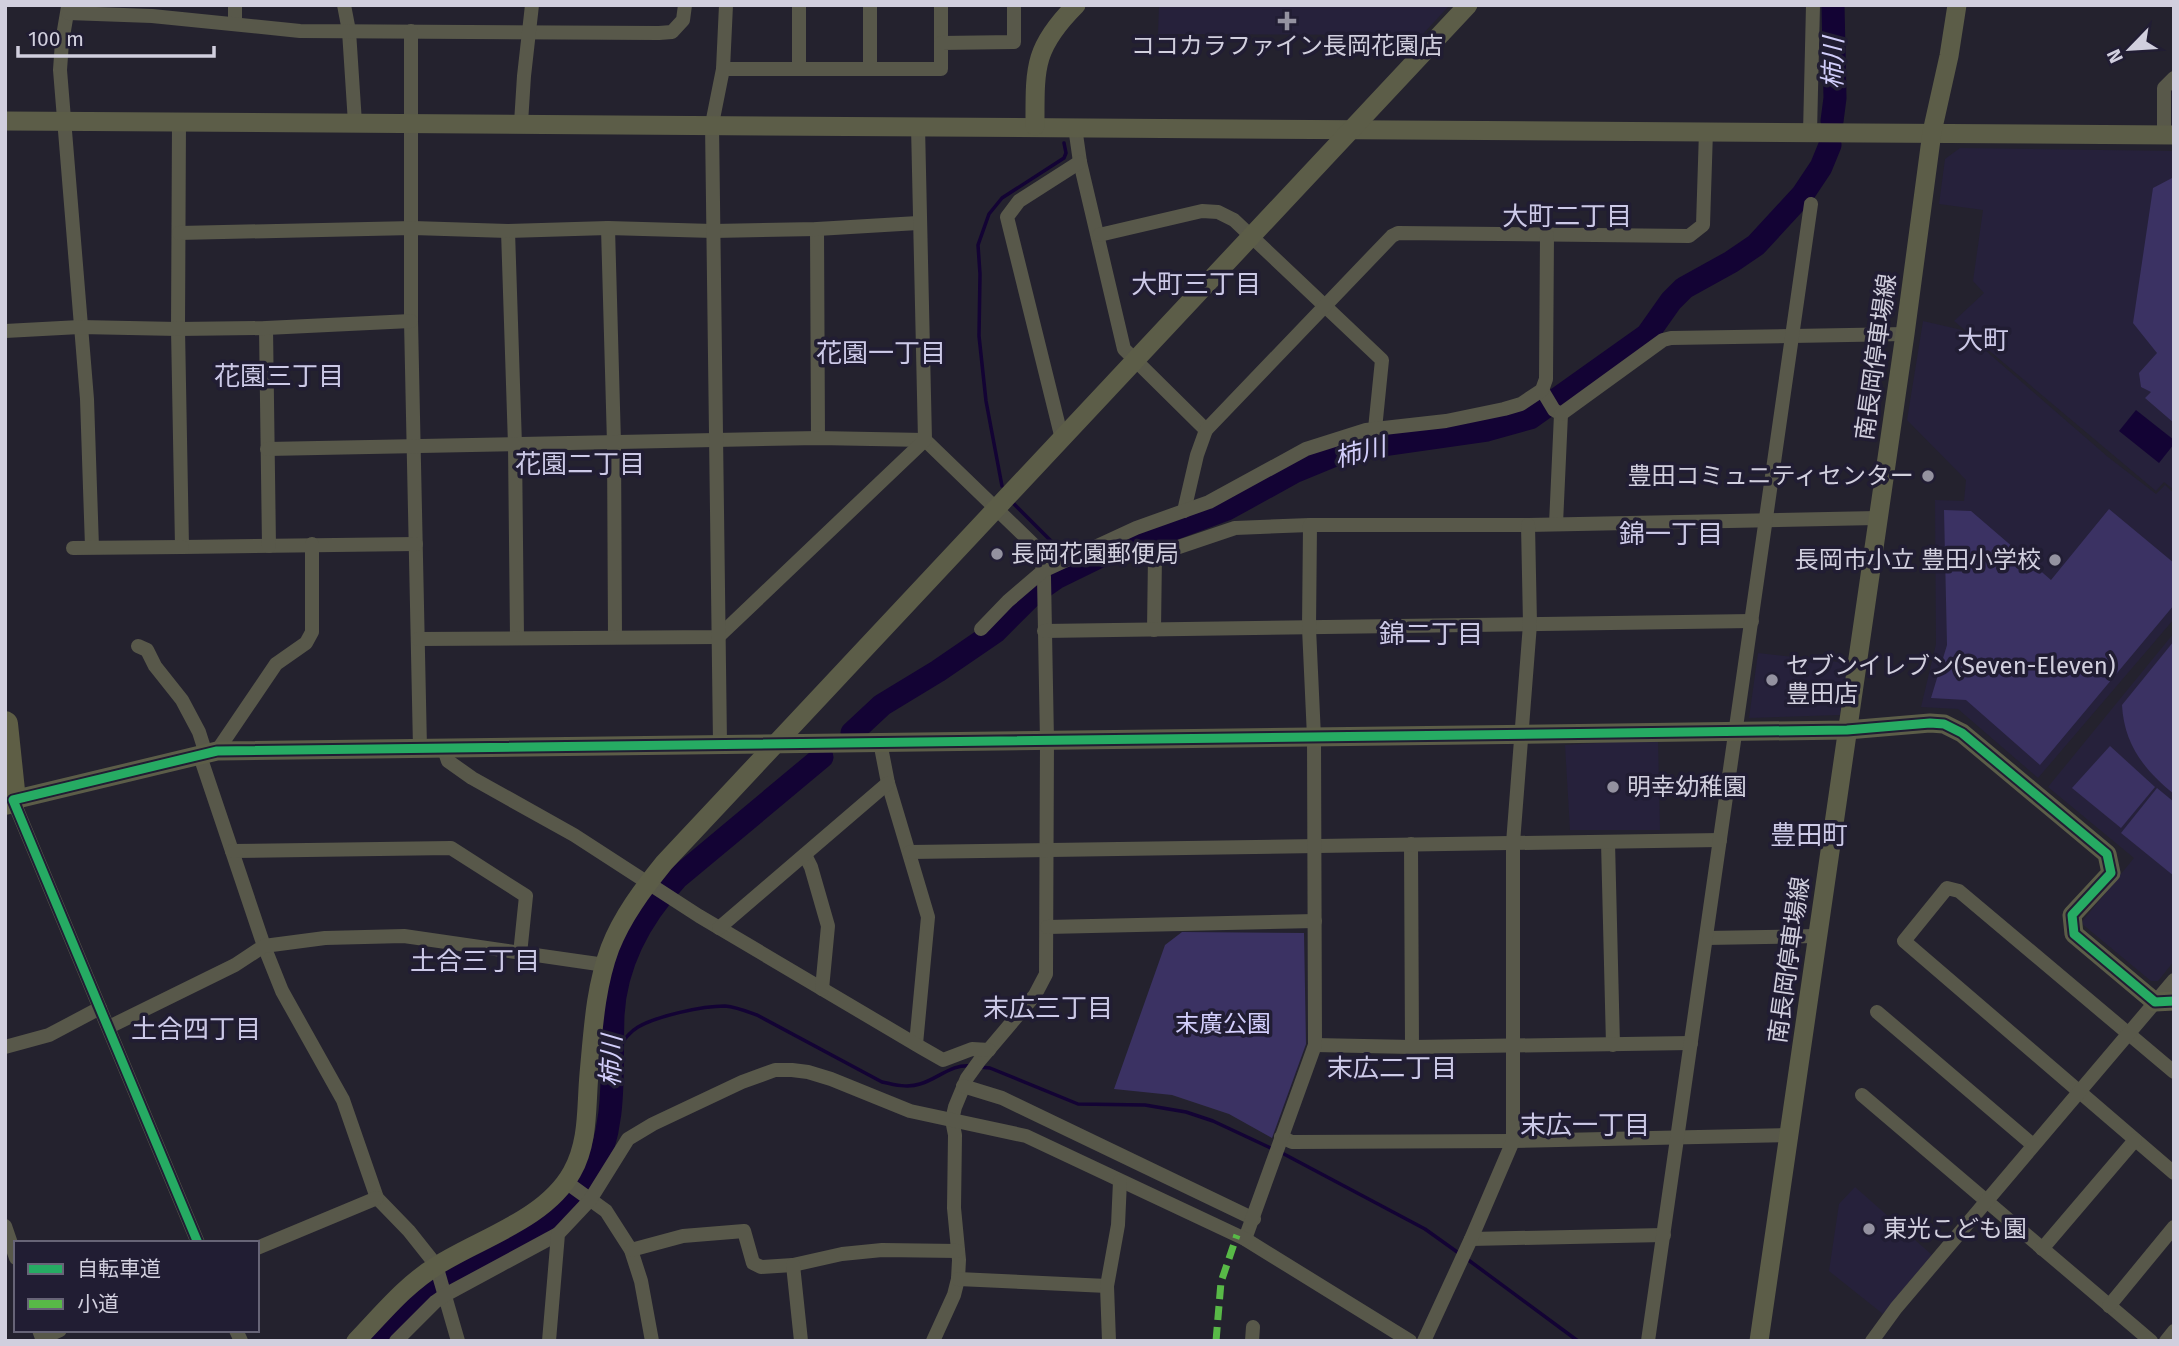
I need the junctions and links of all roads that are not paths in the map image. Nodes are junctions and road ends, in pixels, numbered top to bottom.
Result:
1 (234, 5) edge
2 (344, 5) edge
3 (532, 5) edge
4 (685, 5) edge
5 (726, 5) edge
6 (799, 5) edge
7 (870, 5) edge
8 (941, 5) edge
9 (1014, 5) edge
10 (1076, 5) edge
11 (1468, 5) edge
12 (1813, 5) edge
13 (1957, 5) edge
14 (68, 9) edge
15 (152, 10) edge
16 (234, 23) junction
17 (349, 31) junction
18 (411, 31) junction
19 (529, 31) junction
20 (941, 43) junction
21 (799, 68) junction
22 (723, 69) junction
23 (870, 69) junction
24 (2174, 78) edge
25 (5, 121) edge
26 (64, 121) junction
27 (179, 121) junction
28 (355, 123) junction
29 (412, 123) junction
30 (521, 123) junction
31 (712, 124) junction
32 (918, 126) junction
33 (1035, 126) junction
34 (1075, 127) junction
35 (1353, 128) junction
36 (1706, 131) junction
37 (1933, 132) junction
38 (1810, 133) junction
39 (2169, 134) edge
40 (1080, 162) junction
41 (1811, 204) dead end
42 (918, 223) junction
43 (413, 228) junction
44 (608, 228) junction
45 (817, 229) junction
46 (508, 230) junction
47 (713, 231) junction
48 (179, 233) junction
49 (1099, 235) junction
50 (1547, 235) junction
51 (1251, 238) junction
52 (1324, 304) junction
53 (411, 321) junction
54 (80, 327) junction
55 (266, 328) junction
56 (178, 330) junction
57 (5, 331) edge
58 (1905, 334) junction
59 (1794, 335) junction
60 (1135, 361) junction
61 (1544, 393) junction
62 (1558, 412) junction
63 (1206, 429) junction
64 (1376, 429) junction
65 (818, 438) junction
66 (925, 439) junction
67 (1062, 439) junction
68 (715, 441) junction
69 (614, 443) junction
70 (515, 445) junction
71 (415, 446) junction
72 (267, 449) junction
73 (997, 508) junction
74 (1184, 511) junction
75 (1878, 518) junction
76 (1767, 520) junction
77 (1556, 524) junction
78 (1528, 525) junction
79 (1310, 526) junction
80 (312, 544) junction
81 (416, 544) junction
82 (92, 547) junction
83 (183, 547) junction
84 (269, 547) junction
85 (73, 548) dead end
86 (1043, 574) junction
87 (1752, 621) junction
88 (1530, 624) junction
89 (1309, 628) junction
90 (981, 629) dead end
91 (1154, 630) junction
92 (1044, 631) junction
93 (615, 637) junction
94 (718, 637) junction
95 (517, 638) junction
96 (418, 639) junction
97 (138, 646) dead end
98 (5, 724) edge
99 (1847, 730) junction
100 (1737, 731) junction
101 (1521, 733) junction
102 (1314, 737) junction
103 (1046, 741) junction
104 (880, 742) junction
105 (720, 743) junction
106 (774, 744) junction
107 (420, 748) junction
108 (444, 749) junction
109 (208, 753) junction
110 (888, 783) junction
111 (9, 801) edge
112 (1720, 840) junction
113 (1608, 842) junction
114 (1513, 843) junction
115 (1411, 844) junction
116 (1314, 845) junction
117 (1045, 849) junction
118 (232, 851) junction
119 (910, 852) junction
120 (805, 855) junction
121 (659, 888) junction
122 (1315, 921) junction
123 (1047, 927) junction
124 (719, 928) junction
125 (1817, 936) junction
126 (1706, 938) junction
127 (264, 946) junction
128 (520, 954) junction
129 (605, 965) junction
130 (2174, 980) edge
131 (822, 989) junction
132 (2165, 1001) edge
133 (100, 1008) junction
134 (1877, 1012) dead end
135 (109, 1027) junction
136 (2128, 1034) junction
137 (1691, 1043) junction
138 (916, 1044) junction
139 (1315, 1045) junction
140 (1514, 1045) junction
141 (1613, 1045) junction
142 (5, 1047) edge
143 (1412, 1047) junction
144 (984, 1055) junction
145 (2174, 1072) edge
146 (965, 1082) junction
147 (2078, 1091) junction
148 (1862, 1095) dead end
149 (952, 1120) junction
150 (1789, 1135) junction
151 (1677, 1137) junction
152 (1281, 1140) junction
153 (2135, 1140) junction
154 (1513, 1141) junction
155 (2033, 1145) junction
156 (2174, 1173) edge
157 (1120, 1181) junction
158 (569, 1185) junction
159 (377, 1198) junction
160 (588, 1199) junction
161 (1986, 1202) junction
162 (1254, 1219) junction
163 (5, 1226) edge
164 (2174, 1227) edge
165 (558, 1234) junction
166 (1664, 1236) junction
167 (1245, 1239) junction
168 (197, 1241) edge
169 (1469, 1244) junction
170 (259, 1247) edge
171 (2042, 1249) junction
172 (631, 1250) junction
173 (958, 1251) junction
174 (14, 1252) edge
175 (436, 1265) junction
176 (793, 1265) junction
177 (958, 1279) junction
178 (1107, 1286) junction
179 (446, 1295) junction
180 (2109, 1306) junction
181 (2174, 1331) edge
182 (40, 1332) edge
183 (56, 1332) edge
184 (356, 1341) edge
185 (396, 1341) edge
186 (458, 1341) edge
187 (549, 1341) edge
188 (652, 1341) edge
189 (801, 1341) edge
190 (933, 1341) edge
191 (1109, 1341) edge
192 (1410, 1341) edge
193 (1424, 1341) edge
194 (1648, 1341) edge
195 (1759, 1341) edge
196 (1872, 1341) edge
197 (2151, 1341) edge
198 (2166, 1341) edge

1 - 16 street
2 - 17 street
3 - 19 street
4 - 19 street
5 - 22 street
6 - 21 street
7 - 23 street
8 - 20 street
9 - 20 street
10 - 33 street
11 - 35 street
12 - 38 street
13 - 37 street, 南長岡停車場線
14 - 15 street
14 - 26 street
15 - 16 street
16 - 17 street
17 - 18 street
17 - 28 street
18 - 19 street
18 - 29 street
19 - 30 street
20 - 23 street
21 - 22 street
21 - 23 street
22 - 31 street
24 - 39 street
25 - 26 street
26 - 27 street
26 - 54 street
27 - 28 street
27 - 48 street
28 - 29 street
29 - 30 street
29 - 43 street
30 - 31 street
31 - 32 street
31 - 47 street
32 - 33 street
32 - 42 street
33 - 34 street
34 - 35 street
34 - 40 street
35 - 36 street
35 - 51 street
36 - 38 street
36 - 50 street
37 - 38 street
37 - 39 street
37 - 58 street, 南長岡停車場線
40 - 49 street
40 - 67 street
41 - 59 street
42 - 45 street
42 - 66 street
43 - 46 street
43 - 48 street
43 - 53 street
44 - 46 street
44 - 47 street
44 - 69 street
45 - 47 street
45 - 65 street
46 - 70 street
47 - 68 street
48 - 56 street
49 - 51 street
49 - 60 street
50 - 52 street
50 - 61 street
51 - 52 street
51 - 60 street
52 - 63 street
52 - 64 street
53 - 55 street
53 - 71 street
54 - 56 street
54 - 57 street
54 - 82 street
55 - 56 street
55 - 72 street
56 - 83 street
58 - 59 street
58 - 75 street, 南長岡停車場線
59 - 62 street
59 - 76 street
60 - 63 street
60 - 67 street
61 - 62 street
61 - 64 street
62 - 77 street
63 - 74 street
64 - 74 street
65 - 66 street
65 - 68 street
66 - 73 street
66 - 94 street
67 - 73 street
68 - 69 street
68 - 94 street
69 - 70 street
69 - 93 street
70 - 71 street
70 - 95 street
71 - 72 street
71 - 81 street
72 - 84 street
73 - 86 street
73 - 106 street
74 - 86 street
75 - 76 street
75 - 99 street, 南長岡停車場線
76 - 77 street
76 - 87 street
77 - 78 street
78 - 79 street
78 - 88 street
79 - 89 street
79 - 91 street
80 - 81 street
80 - 84 street
80 - 109 street
81 - 96 street
82 - 83 street
82 - 85 street
83 - 84 street
86 - 90 street
86 - 92 street
87 - 88 street
87 - 100 street
88 - 89 street
88 - 101 street
89 - 91 street
89 - 102 street
91 - 92 street
92 - 103 street
93 - 94 street
93 - 95 street
94 - 105 street
95 - 96 street
96 - 107 street
97 - 109 street
98 - 111 highway
99 - 100 street
99 - 125 street, 南長岡停車場線
99 - 132 street
100 - 101 street
100 - 112 street
101 - 102 street
101 - 114 street
102 - 103 street
102 - 116 street
103 - 104 street
103 - 117 street
104 - 106 street
104 - 110 street
105 - 106 street
105 - 108 street
106 - 121 street
107 - 108 street
107 - 109 street
108 - 121 street
109 - 111 street
109 - 118 street
110 - 119 street
110 - 120 street
111 - 133 street
112 - 113 street
112 - 126 street
113 - 114 street
113 - 141 street
114 - 115 street
114 - 140 street
115 - 116 street
115 - 143 street
116 - 117 street
116 - 122 street
117 - 119 street
117 - 123 street
118 - 127 street
118 - 128 street
119 - 138 street
120 - 124 street
120 - 131 street
121 - 124 street
121 - 129 street
122 - 123 street
122 - 139 street
123 - 144 street
124 - 131 street
125 - 126 street
125 - 150 street, 南長岡停車場線
126 - 137 street
127 - 128 street
127 - 135 street
127 - 159 street
128 - 129 street
129 - 158 street
130 - 132 street
131 - 138 street
132 - 136 street
133 - 135 street
133 - 142 street
134 - 155 street
135 - 168 street
136 - 145 street
136 - 147 street
136 - 147 street
137 - 141 street
137 - 151 street
138 - 144 street
139 - 143 street
139 - 152 street
140 - 141 street
140 - 143 street
140 - 154 street
144 - 146 street
146 - 149 street
146 - 162 street
147 - 153 street
147 - 155 street
148 - 161 street
149 - 157 street
149 - 160 street
149 - 173 street
150 - 151 street
150 - 195 street, 南長岡停車場線
151 - 154 street
151 - 166 street
152 - 154 street
152 - 162 street
153 - 156 street
153 - 171 street
154 - 169 street
155 - 161 street
157 - 167 street
157 - 178 street
158 - 160 street
158 - 175 street
159 - 170 street
159 - 175 street
160 - 165 street
160 - 172 street
161 - 171 street
161 - 196 street
162 - 167 street
163 - 174 street
164 - 180 street
165 - 179 street
165 - 187 street
166 - 169 street
166 - 194 street
167 - 192 street
169 - 193 street
171 - 180 street
172 - 176 street
172 - 188 street
173 - 176 street
173 - 177 street
175 - 179 street
175 - 184 street
176 - 189 street
177 - 178 street
177 - 190 street
178 - 191 street
179 - 185 street
179 - 186 street
180 - 197 street
181 - 198 street
182 - 183 street

